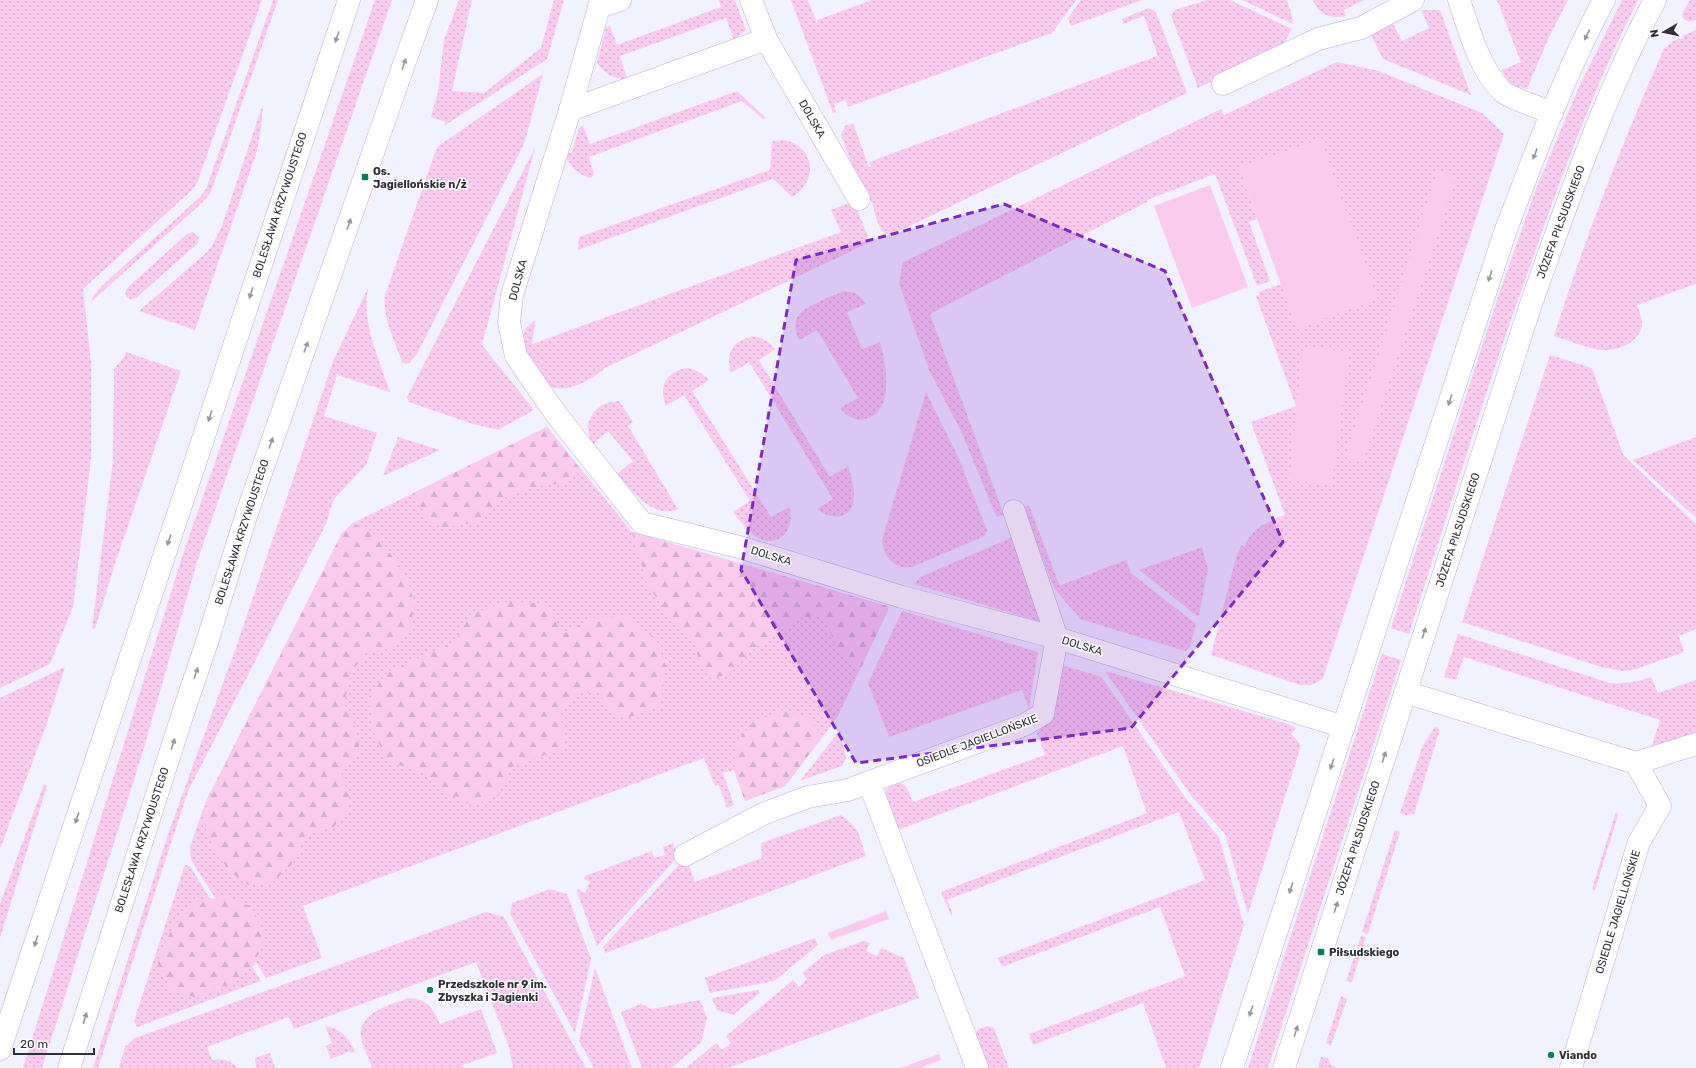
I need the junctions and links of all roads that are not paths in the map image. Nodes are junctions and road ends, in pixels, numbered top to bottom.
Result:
1 (349, 0) edge
2 (620, 0) edge
3 (751, 0) edge
4 (1413, 0) edge
5 (1459, 0) edge
6 (1604, 0) edge
7 (1655, 0) edge
8 (425, 3) edge
9 (600, 4) edge
10 (766, 39) junction
11 (1223, 84) dead end
12 (570, 110) junction
13 (1552, 113) junction
14 (859, 199) dead end
15 (1014, 511) dead end
16 (1057, 638) junction
17 (1405, 692) junction
18 (1344, 727) junction
19 (1696, 744) edge
20 (1636, 763) junction
21 (869, 782) junction
22 (685, 855) dead end
23 (0, 1048) edge
24 (69, 1068) edge
25 (977, 1068) edge
26 (1232, 1068) edge
27 (1284, 1068) edge
28 (1571, 1068) edge

1 -> 23 street, BOLESŁAWA KRZYWOUSTEGO
2 - 9 street, DOLSKA
3 - 10 street, DOLSKA
4 - 11 street
5 - 13 street
6 -> 13 street
17 -> 7 street, JÓZEFA PIŁSUDSKIEGO
24 -> 8 street, BOLESŁAWA KRZYWOUSTEGO
9 - 12 street, DOLSKA
10 - 12 street
10 - 14 street, DOLSKA
12 - 16 street, DOLSKA
13 -> 18 street
15 - 16 street, OSIEDLE JAGIELLOŃSKIE
16 - 18 street, DOLSKA
16 - 21 street, OSIEDLE JAGIELLOŃSKIE
17 - 20 street
27 -> 17 street, JÓZEFA PIŁSUDSKIEGO
18 -> 26 street
19 - 20 street
20 - 28 street, OSIEDLE JAGIELLOŃSKIE
21 - 22 street, OSIEDLE JAGIELLOŃSKIE
21 - 25 street

